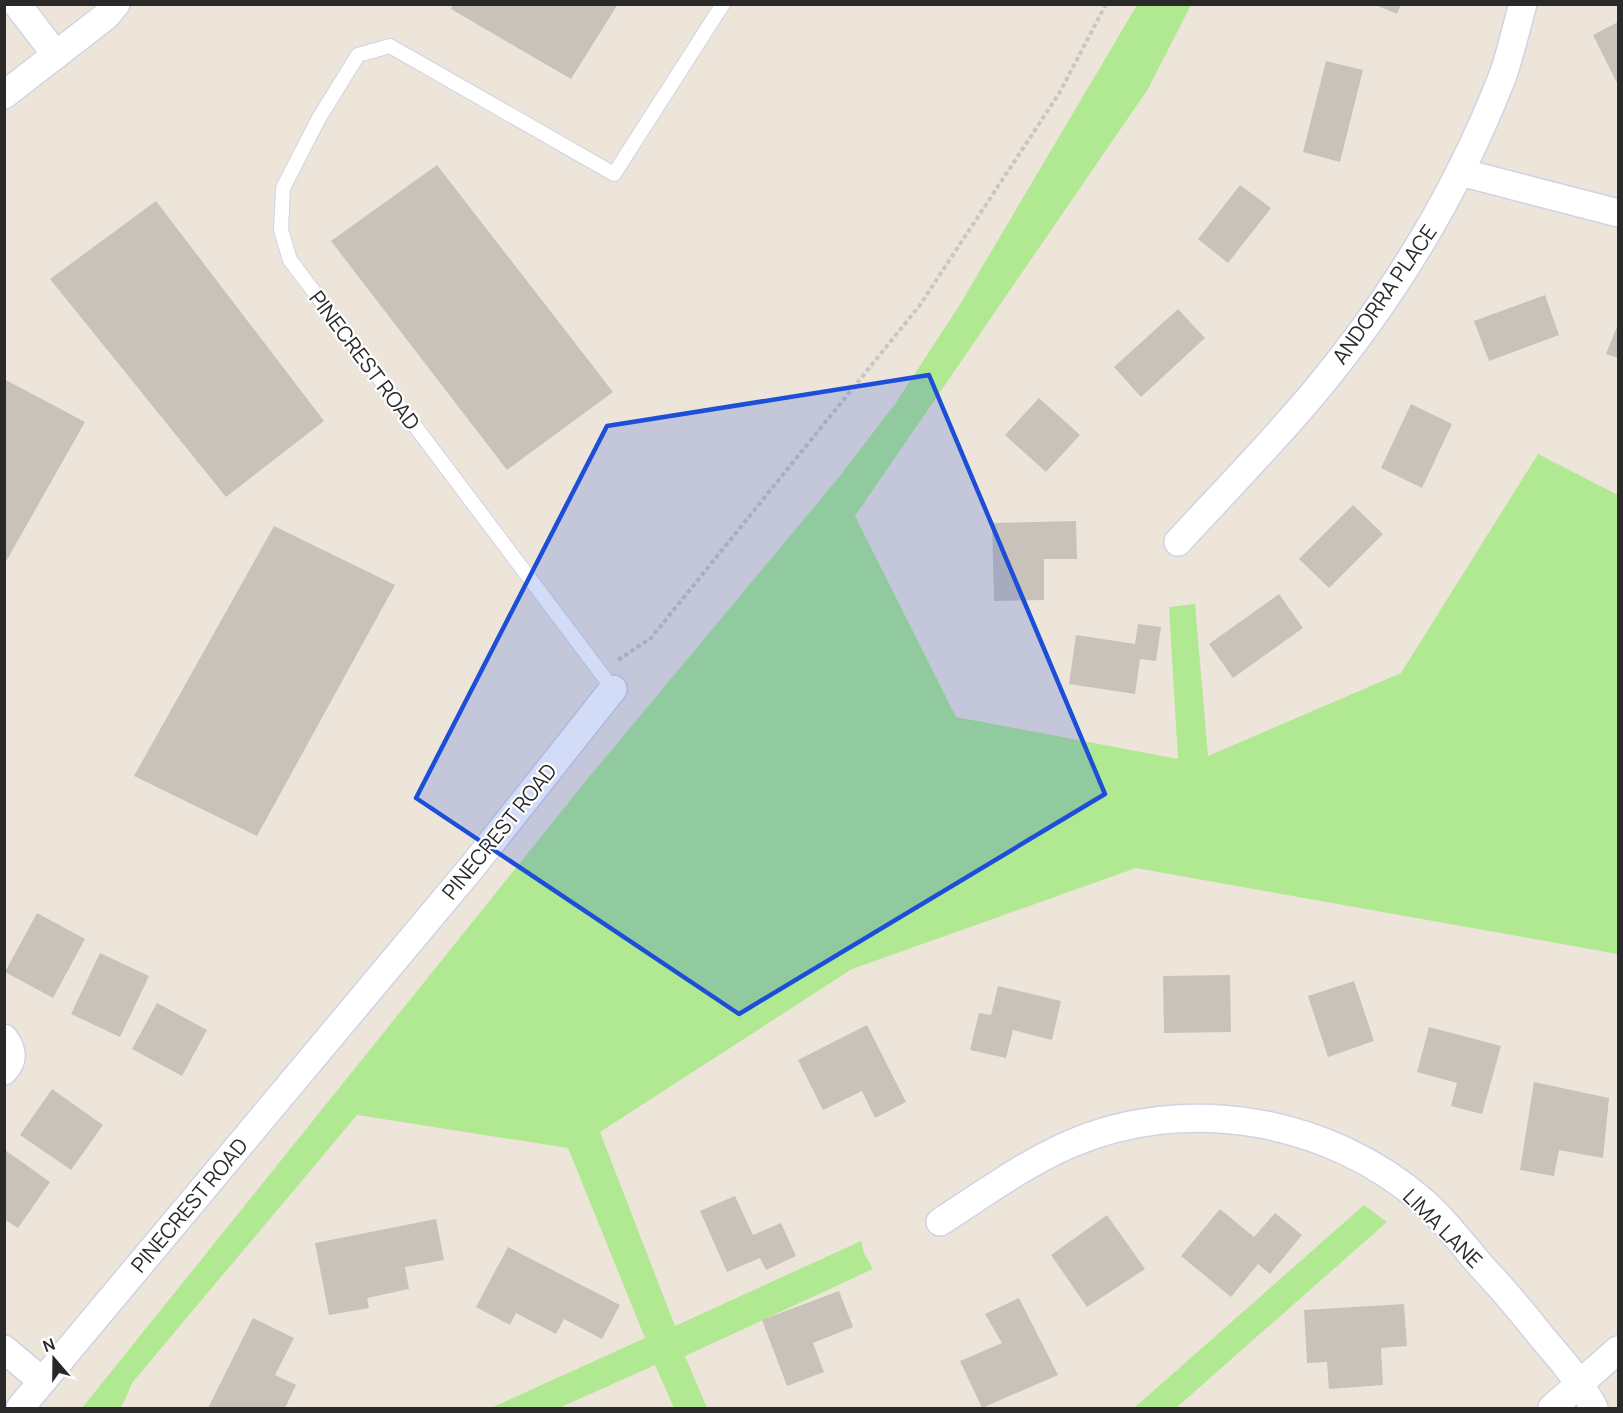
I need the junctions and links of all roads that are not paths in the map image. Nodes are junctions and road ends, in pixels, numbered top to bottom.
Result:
1 (17, 4) edge
2 (116, 4) edge
3 (723, 4) edge
4 (1523, 4) edge
5 (56, 55) junction
6 (4, 95) edge
7 (1461, 172) junction
8 (1618, 213) edge
9 (1178, 542) dead end
10 (606, 681) joint
11 (4, 1038) edge
12 (4, 1071) edge
13 (940, 1222) dead end
14 (4, 1349) edge
15 (1618, 1350) edge
16 (42, 1381) junction
17 (1581, 1384) junction
18 (20, 1408) edge
19 (1552, 1408) edge
20 (1594, 1408) edge

1 - 5 street
2 - 5 street
3 - 10 lane, PINECREST ROAD
4 - 7 street, ANDORRA PLACE
5 - 6 street
7 - 8 street
7 - 9 street, ANDORRA PLACE
10 - 16 street, PINECREST ROAD
11 - 12 street
13 - 17 street, LIMA LANE
14 - 16 street
15 - 17 street
16 - 18 street, PINECREST ROAD
17 - 19 street
17 - 20 street, LIMA LANE

